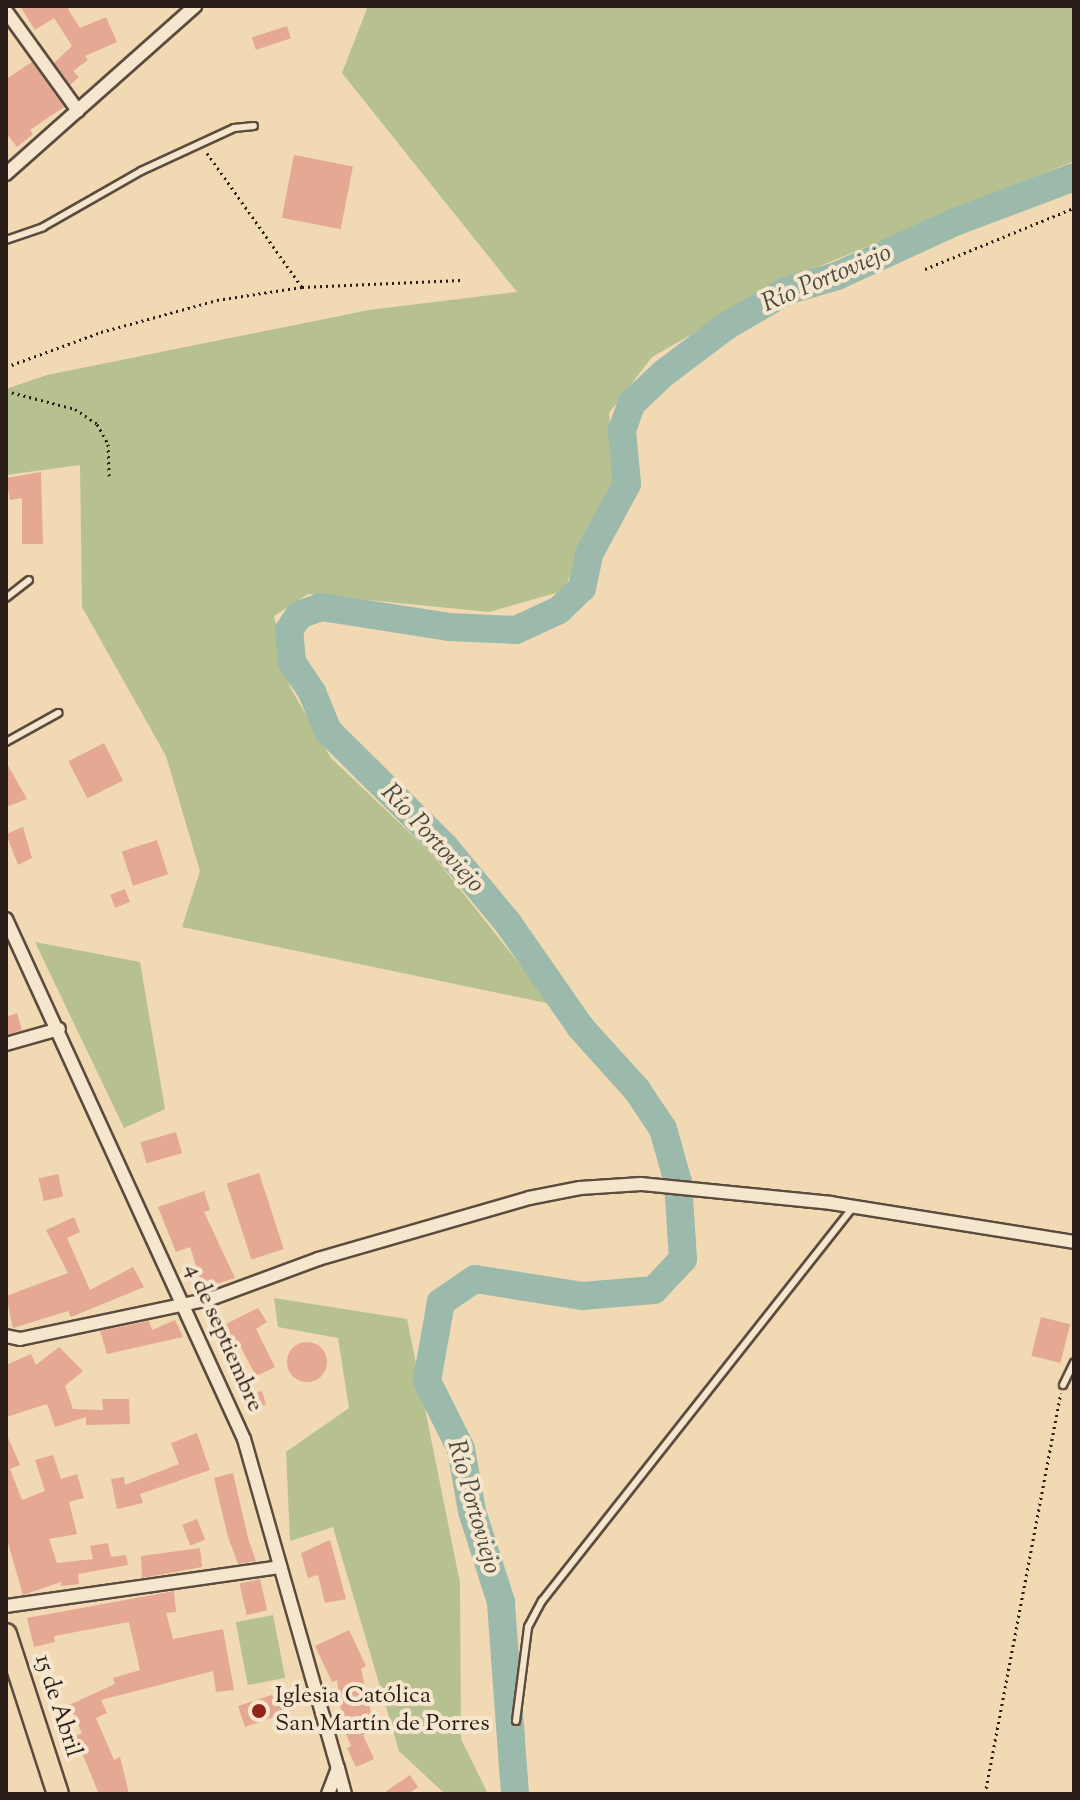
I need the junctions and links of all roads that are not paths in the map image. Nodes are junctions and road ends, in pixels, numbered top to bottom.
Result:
1 (195, 6) edge
2 (6, 11) edge
3 (182, 11) edge
4 (78, 111) junction
5 (254, 126) dead end
6 (6, 174) edge
7 (6, 240) edge
8 (29, 580) dead end
9 (6, 598) edge
10 (58, 713) dead end
11 (6, 742) edge
12 (6, 919) edge
13 (59, 1029) junction
14 (6, 1044) edge
15 (854, 1206) junction
16 (1074, 1242) edge
17 (183, 1302) junction
18 (6, 1336) edge
19 (1074, 1362) edge
20 (1063, 1385) road end
21 (280, 1567) junction
22 (6, 1606) edge
23 (6, 1634) edge
24 (516, 1721) dead end
25 (338, 1768) junction
26 (58, 1794) edge
27 (328, 1794) edge
28 (345, 1794) edge

1 - 3 street
2 - 4 street
3 - 4 street
4 - 6 street
5 - 7 lane
8 - 9 lane
10 - 11 lane
12 - 13 street, 4 de septiembre
13 - 14 street
13 - 17 street, 4 de septiembre
15 - 16 street
15 - 17 street
15 - 24 lane
17 - 18 street
17 - 21 street, 4 de septiembre
19 - 20 lane
21 - 22 street
21 - 25 street, 4 de septiembre
23 - 26 main road, 15 de Abril
25 - 27 street
25 - 28 street, 4 de septiembre

